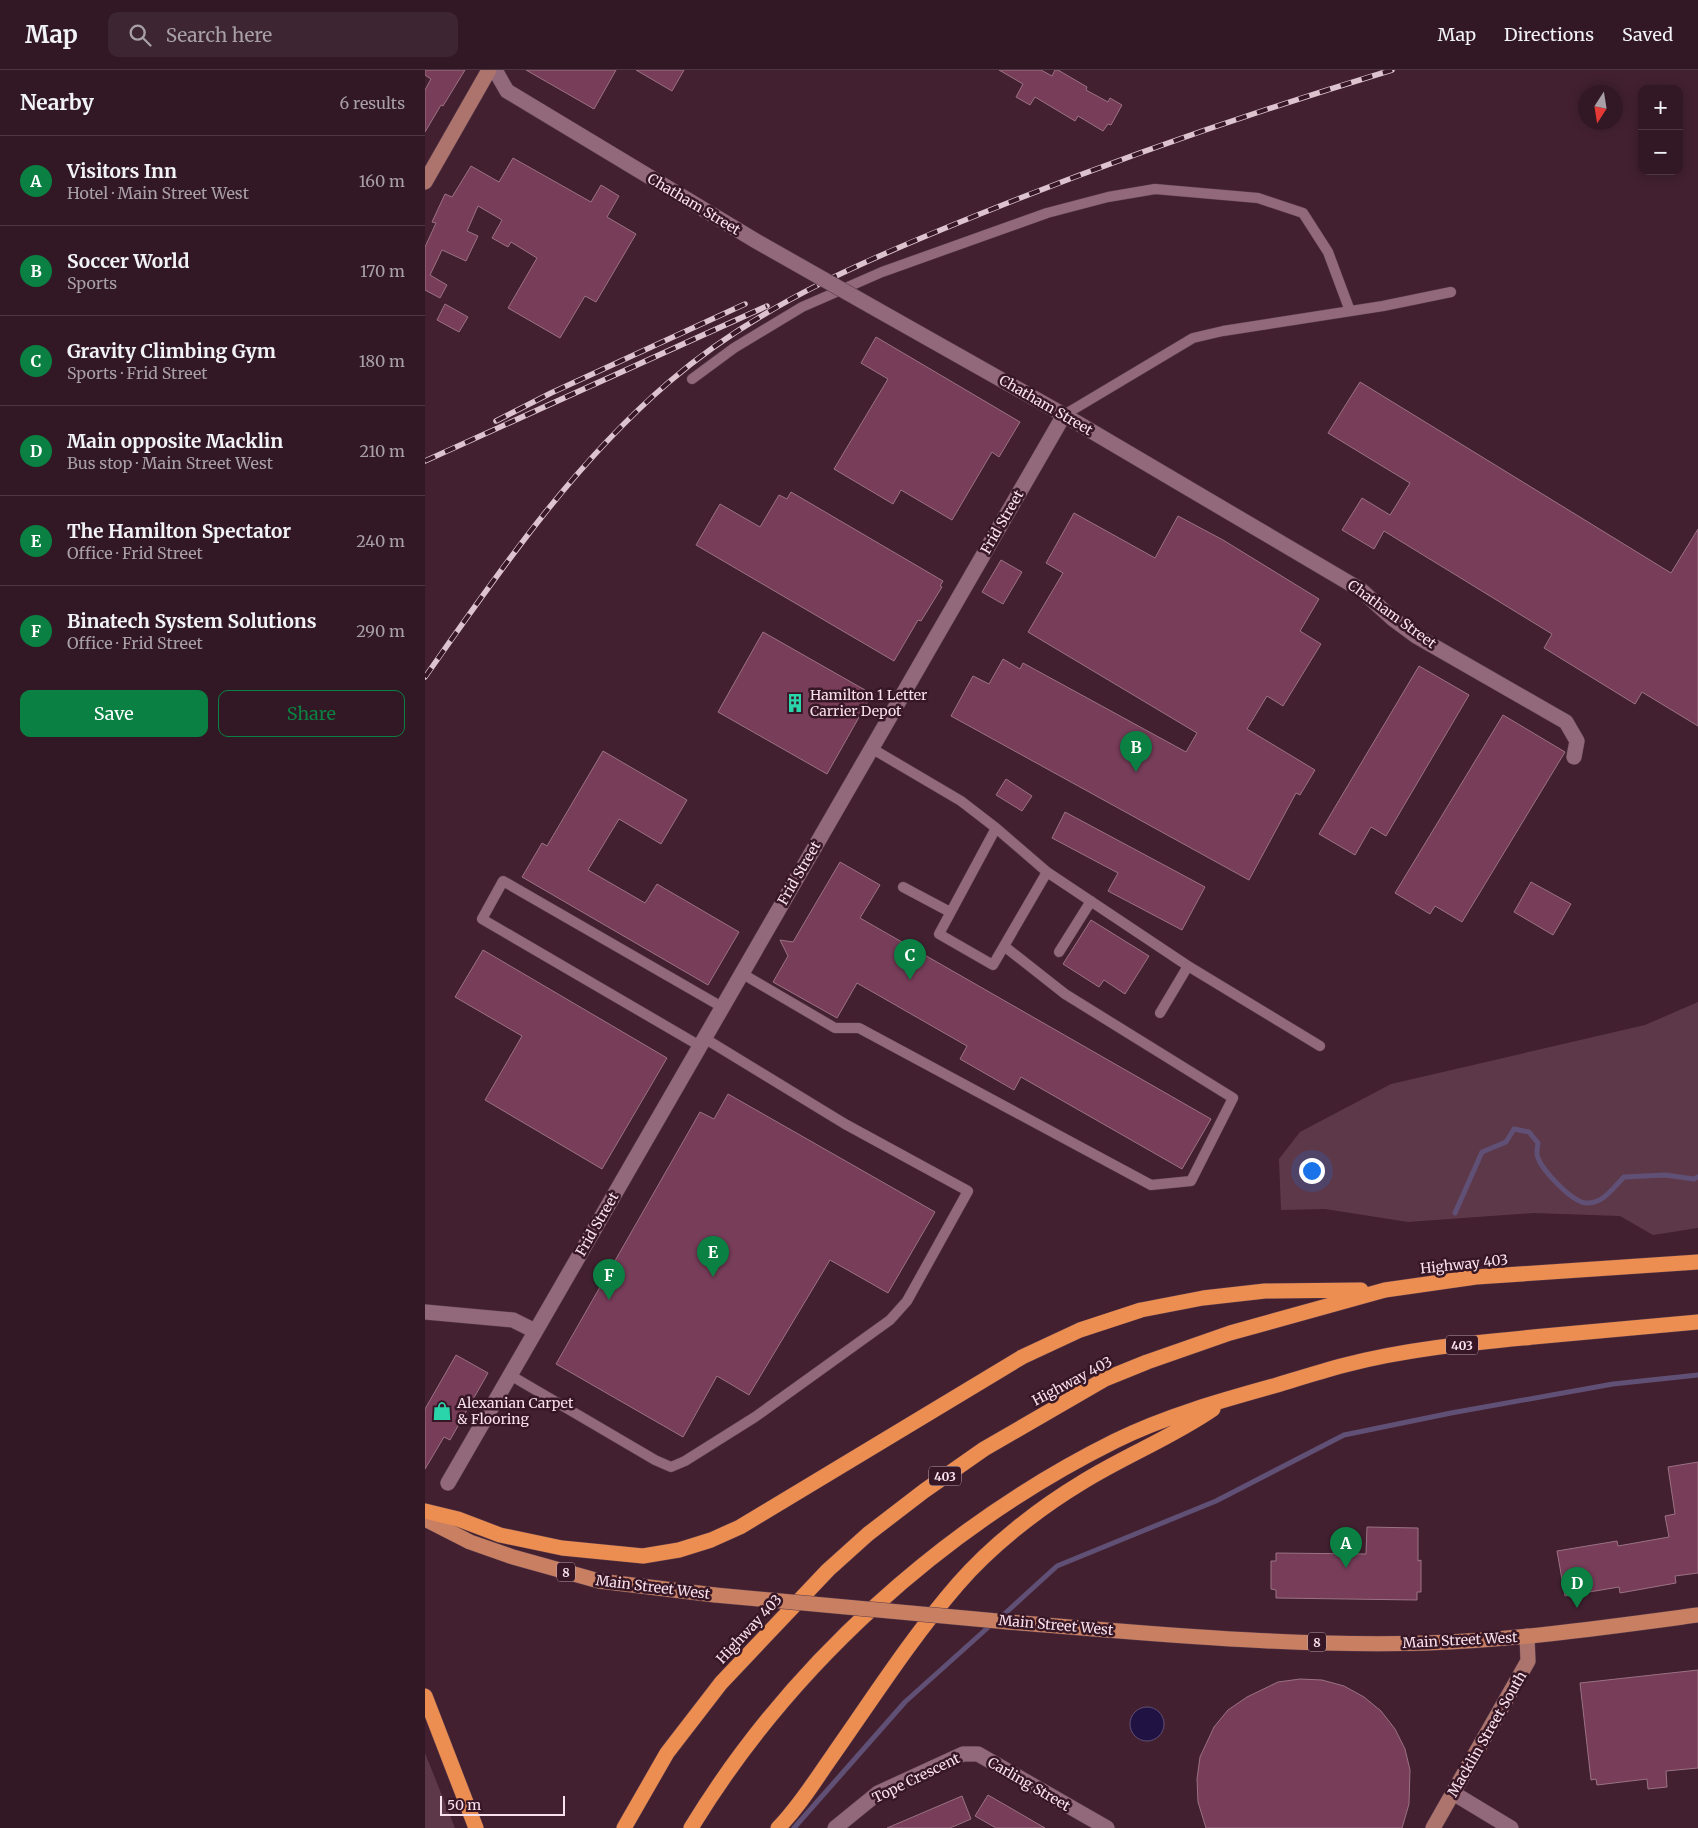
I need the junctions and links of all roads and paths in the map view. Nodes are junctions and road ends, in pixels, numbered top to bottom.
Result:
1 (489, 70) edge
2 (495, 70) edge
3 (425, 182) edge
4 (1451, 292) dead end
5 (1350, 311) junction
6 (692, 379) dead end
7 (1064, 416) junction
8 (871, 748) junction
9 (1574, 757) dead end
10 (996, 828) junction
11 (1047, 872) junction
12 (903, 887) dead end
13 (1091, 900) junction
14 (951, 912) junction
15 (1004, 946) junction
16 (1059, 952) dead end
17 (1188, 966) junction
18 (741, 973) junction
19 (722, 1007) junction
20 (1160, 1013) dead end
21 (702, 1042) junction
22 (1320, 1046) dead end
23 (1698, 1262) edge
24 (1385, 1290) junction
25 (425, 1312) edge
26 (1698, 1322) edge
27 (535, 1331) junction
28 (510, 1375) junction
29 (1231, 1398) junction
30 (447, 1483) dead end
31 (425, 1511) edge
32 (425, 1519) edge
33 (1698, 1615) edge
34 (1527, 1636) junction
35 (425, 1696) edge
36 (977, 1754) joint
37 (1453, 1793) junction
38 (476, 1828) edge
39 (624, 1828) edge
40 (691, 1828) edge
41 (778, 1828) edge
42 (835, 1828) edge
43 (1107, 1828) edge
44 (1433, 1828) edge
45 (1511, 1828) edge

1 - 3 street
2 - 7 street, Chatham Street, bridge
4 - 5 lane
5 - 6 lane
5 - 7 lane
7 - 8 street, Frid Street
7 - 9 street, Chatham Street
8 - 10 lane
8 - 18 street, Frid Street
10 - 11 lane
10 - 14 lane
11 - 13 lane
11 - 15 lane
12 - 14 lane
13 - 16 lane
13 - 17 lane
14 - 15 lane
15 - 18 lane
17 - 20 lane
17 - 22 lane
18 - 19 street, Frid Street
19 - 21 street, Frid Street
19 - 21 lane
21 - 27 street, Frid Street
21 - 28 lane
23 - 24 highway, Highway 403 / 403
24 - 31 highway
24 - 39 highway, Highway 403 / 403
25 - 27 street
26 - 29 highway, 403
27 - 28 street, Frid Street
28 - 30 street, Frid Street
29 - 40 highway, 403
29 - 41 highway
32 - 34 main road, Main Street West / 8, bridge
33 - 34 main road, Main Street West / 8
34 - 37 street, Macklin Street South
35 - 38 highway
36 - 42 street, Tope Crescent
36 - 43 street, Carling Street
37 - 44 street, Macklin Street South
37 - 45 street

